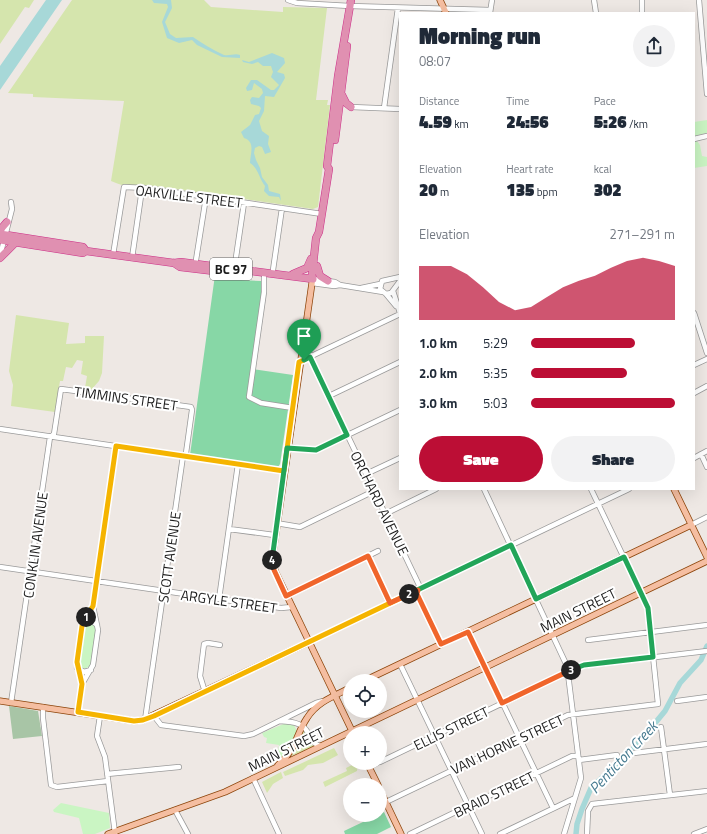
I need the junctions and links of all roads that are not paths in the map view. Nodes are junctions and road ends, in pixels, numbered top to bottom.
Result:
1 (288, 0) edge
2 (440, 0) edge
3 (492, 0) edge
4 (594, 0) edge
5 (642, 0) edge
6 (699, 0) edge
7 (350, 3) edge
8 (398, 8) junction
9 (444, 12) edge
10 (490, 12) edge
11 (596, 12) edge
12 (642, 12) edge
13 (346, 32) junction
14 (338, 76) junction
15 (342, 92) junction
16 (707, 94) edge
17 (340, 107) junction
18 (351, 107) junction
19 (384, 108) junction
20 (399, 109) edge
21 (707, 136) edge
22 (695, 139) edge
23 (329, 169) junction
24 (142, 189) junction
25 (206, 197) junction
26 (11, 202) dead end
27 (244, 203) junction
28 (282, 208) junction
29 (322, 214) junction
30 (7, 222) joint
31 (319, 232) junction
32 (2, 236) edge
33 (16, 242) junction
34 (86, 251) junction
35 (315, 252) junction
36 (113, 255) junction
37 (0, 257) edge
38 (132, 258) junction
39 (196, 260) dead end
40 (174, 263) junction
41 (235, 264) dead end
42 (317, 266) junction
43 (273, 270) dead end
44 (288, 275) junction
45 (264, 277) junction
46 (399, 277) edge
47 (391, 279) junction
48 (312, 281) junction
49 (328, 281) junction
50 (399, 282) edge
51 (380, 284) junction
52 (340, 285) junction
53 (361, 288) junction
54 (394, 290) junction
55 (384, 293) junction
56 (399, 312) edge
57 (695, 316) edge
58 (302, 341) junction
59 (707, 353) edge
60 (310, 357) junction
61 (707, 359) edge
62 (299, 362) junction
63 (399, 362) edge
64 (696, 364) edge
65 (707, 386) edge
66 (61, 389) joint
67 (695, 392) edge
68 (329, 396) junction
69 (190, 407) joint
70 (293, 408) junction
71 (399, 410) edge
72 (0, 429) edge
73 (347, 435) junction
74 (50, 437) junction
75 (116, 446) junction
76 (287, 448) junction
77 (707, 452) edge
78 (701, 454) junction
79 (184, 456) junction
80 (695, 457) edge
81 (399, 458) edge
82 (238, 464) junction
83 (707, 466) edge
84 (284, 471) junction
85 (366, 474) junction
86 (434, 490) edge
87 (485, 490) edge
88 (591, 490) edge
89 (627, 490) edge
90 (674, 490) edge
91 (374, 491) junction
92 (598, 504) junction
93 (385, 514) junction
94 (707, 517) edge
95 (276, 523) junction
96 (691, 525) junction
97 (229, 529) junction
98 (274, 535) junction
99 (511, 545) junction
100 (378, 551) dead end
101 (368, 556) junction
102 (624, 557) junction
103 (707, 557) edge
104 (707, 561) edge
105 (0, 567) edge
106 (31, 571) junction
107 (97, 581) junction
108 (418, 590) junction
109 (164, 591) junction
110 (641, 593) junction
111 (286, 596) junction
112 (536, 599) junction
113 (219, 600) junction
114 (390, 603) junction
115 (93, 606) junction
116 (292, 607) junction
117 (83, 624) junction
118 (707, 626) edge
119 (98, 627) junction
120 (468, 632) junction
121 (650, 632) junction
122 (553, 634) junction
123 (588, 640) dead end
124 (309, 642) junction
125 (441, 644) junction
126 (220, 645) dead end
127 (707, 651) edge
128 (653, 657) junction
129 (400, 664) junction
130 (485, 667) junction
131 (77, 668) junction
132 (91, 670) junction
133 (568, 672) junction
134 (379, 674) edge
135 (82, 684) junction
136 (343, 691) edge
137 (205, 692) junction
138 (334, 695) junction
139 (707, 697) edge
140 (417, 700) junction
141 (0, 701) edge
142 (323, 701) junction
143 (677, 701) dead end
144 (11, 703) junction
145 (502, 703) junction
146 (43, 707) junction
147 (148, 708) junction
148 (78, 712) junction
149 (573, 715) junction
150 (100, 716) junction
151 (153, 717) junction
152 (145, 720) junction
153 (280, 721) junction
154 (303, 726) junction
155 (349, 726) edge
156 (364, 726) edge
157 (661, 727) dead end
158 (343, 736) edge
159 (434, 736) junction
160 (519, 738) junction
161 (707, 744) edge
162 (322, 746) junction
163 (664, 750) junction
164 (634, 753) dead end
165 (617, 755) dead end
166 (579, 758) junction
167 (387, 759) edge
168 (179, 767) dead end
169 (273, 769) junction
170 (451, 771) junction
171 (536, 773) junction
172 (107, 774) junction
173 (253, 778) junction
174 (108, 781) junction
175 (707, 791) edge
176 (670, 795) junction
177 (575, 798) junction
178 (387, 802) edge
179 (387, 804) edge
180 (468, 806) junction
181 (553, 808) junction
182 (175, 810) junction
183 (707, 829) edge
184 (115, 833) edge
185 (108, 834) edge
186 (188, 834) edge
187 (279, 834) edge
188 (401, 834) edge
189 (410, 834) edge
190 (482, 834) edge
191 (500, 834) edge
192 (564, 834) edge
193 (587, 834) edge
194 (694, 834) edge

1 - 7 street
2 - 9 main road
3 - 10 street
4 - 11 street
5 - 12 street
6 - 16 street
7 - 8 street
7 - 13 highway
8 - 9 street
8 - 19 street
9 - 10 street
13 - 14 highway
13 - 15 highway
14 - 17 highway
14 - 23 highway
15 - 17 highway
15 - 18 highway
17 - 18 highway
17 - 23 highway
18 - 19 street
19 - 20 street
21 - 22 street
23 - 29 highway
24 - 25 street, OAKVILLE STREET
24 - 36 street, OAKVILLE STREET
24 - 38 street
25 - 27 street, OAKVILLE STREET
25 - 39 street
26 - 30 street
27 - 28 street, OAKVILLE STREET
27 - 41 street
28 - 29 street, OAKVILLE STREET
28 - 43 street
29 - 31 highway
30 - 32 highway
31 - 35 highway
31 - 42 highway
32 - 33 highway, BC 97
32 - 34 highway, BC 97
32 - 37 street
33 - 34 highway, BC 97
33 - 37 highway
34 - 36 highway, BC 97
35 - 44 highway
35 - 48 highway
36 - 38 highway, BC 97
38 - 40 highway, BC 97
40 - 44 highway, BC 97
40 - 45 highway, BC 97
42 - 48 highway
42 - 49 highway
44 - 48 highway, BC 97
45 - 48 highway, BC 97
45 - 70 street
46 - 47 street
47 - 51 street
47 - 54 street
48 - 49 street
48 - 52 street
48 - 58 main road
49 - 52 street
50 - 54 street
51 - 53 street
51 - 55 street
52 - 53 street
53 - 55 street
54 - 55 street
54 - 56 street
55 - 56 street
56 - 60 street
57 - 59 street
58 - 60 street, ORCHARD AVENUE
58 - 62 main road
60 - 62 street
60 - 68 street, ORCHARD AVENUE
61 - 64 street
62 - 70 main road
63 - 68 street
65 - 67 street
66 - 69 street, TIMMINS STREET
66 - 74 street, CONKLIN AVENUE
68 - 73 street, ORCHARD AVENUE
69 - 79 street, SCOTT AVENUE
70 - 76 main road
71 - 73 street
72 - 74 street
73 - 76 street
73 - 85 street, ORCHARD AVENUE
74 - 75 street
74 - 106 street, CONKLIN AVENUE
75 - 79 street
75 - 107 street
76 - 84 main road
77 - 78 street
78 - 80 street
78 - 83 street
79 - 82 street
79 - 109 street, SCOTT AVENUE
81 - 85 street
82 - 84 street
82 - 97 street
84 - 95 main road
85 - 91 street, ORCHARD AVENUE
86 - 93 street
87 - 99 street
88 - 92 street
89 - 92 street
90 - 96 main road
91 - 93 street, ORCHARD AVENUE
91 - 95 street
92 - 99 street
92 - 102 street
93 - 108 street, ORCHARD AVENUE
94 - 96 street
95 - 98 main road
96 - 102 main road
96 - 103 main road
97 - 98 street
97 - 113 street
98 - 111 main road
99 - 108 street
99 - 112 street
100 - 101 street
101 - 111 street
101 - 114 street
102 - 110 street
102 - 112 main road
104 - 110 main road, MAIN STREET
105 - 106 street, ARGYLE STREET
106 - 107 street, ARGYLE STREET
106 - 144 street, CONKLIN AVENUE
107 - 109 street, ARGYLE STREET
107 - 115 street
108 - 114 street
108 - 125 street, ORCHARD AVENUE
109 - 113 street, ARGYLE STREET
109 - 147 street, SCOTT AVENUE
110 - 121 street
110 - 122 main road, MAIN STREET
111 - 116 main road
112 - 120 main road
112 - 122 street
113 - 116 street, ARGYLE STREET
114 - 124 street
115 - 117 street
115 - 119 street
116 - 124 main road
117 - 119 street
117 - 131 street
118 - 121 street
119 - 132 street
120 - 125 main road
120 - 130 street
121 - 123 street
121 - 128 street
122 - 130 main road, MAIN STREET
122 - 133 street
124 - 137 main road
124 - 138 main road
125 - 129 main road
126 - 137 street
127 - 128 street, ELLIS STREET
128 - 133 street, ELLIS STREET
128 - 149 street, VAN HORNE STREET
129 - 134 main road
129 - 140 street
130 - 140 main road, MAIN STREET
130 - 145 street
131 - 132 street
131 - 135 street
132 - 135 street
133 - 145 street, ELLIS STREET
133 - 149 street
135 - 148 street
136 - 138 main road
137 - 151 main road
138 - 142 main road
138 - 155 main road
139 - 143 street
140 - 156 main road, MAIN STREET
140 - 159 street
141 - 144 main road
142 - 153 street
142 - 154 main road
144 - 146 main road
145 - 159 street, ELLIS STREET
145 - 160 street
146 - 148 main road
146 - 174 street
147 - 151 street, SCOTT AVENUE
147 - 152 street, SCOTT AVENUE
148 - 150 main road
149 - 160 street, VAN HORNE STREET
149 - 166 street
150 - 152 main road
150 - 172 street
151 - 152 main road
151 - 153 street
153 - 154 street
154 - 162 street
154 - 169 main road
157 - 163 street
158 - 162 main road, MAIN STREET
159 - 167 street, ELLIS STREET
159 - 170 street
160 - 170 street, VAN HORNE STREET
160 - 171 street
161 - 163 street
162 - 169 main road, MAIN STREET
163 - 164 street
163 - 176 street
165 - 166 street, BRAID STREET
166 - 171 street, BRAID STREET
166 - 177 street
168 - 172 street
169 - 173 main road, MAIN STREET
170 - 178 street, VAN HORNE STREET
170 - 180 street
171 - 180 street, BRAID STREET
171 - 181 street
172 - 174 street
173 - 182 main road, MAIN STREET
173 - 187 street
174 - 184 street
175 - 176 street
176 - 193 street
177 - 181 street
177 - 192 street
179 - 188 main road
180 - 189 street, BRAID STREET
180 - 190 street
181 - 191 street
182 - 184 main road, MAIN STREET
182 - 186 street
183 - 194 street
184 - 185 main road, MAIN STREET

